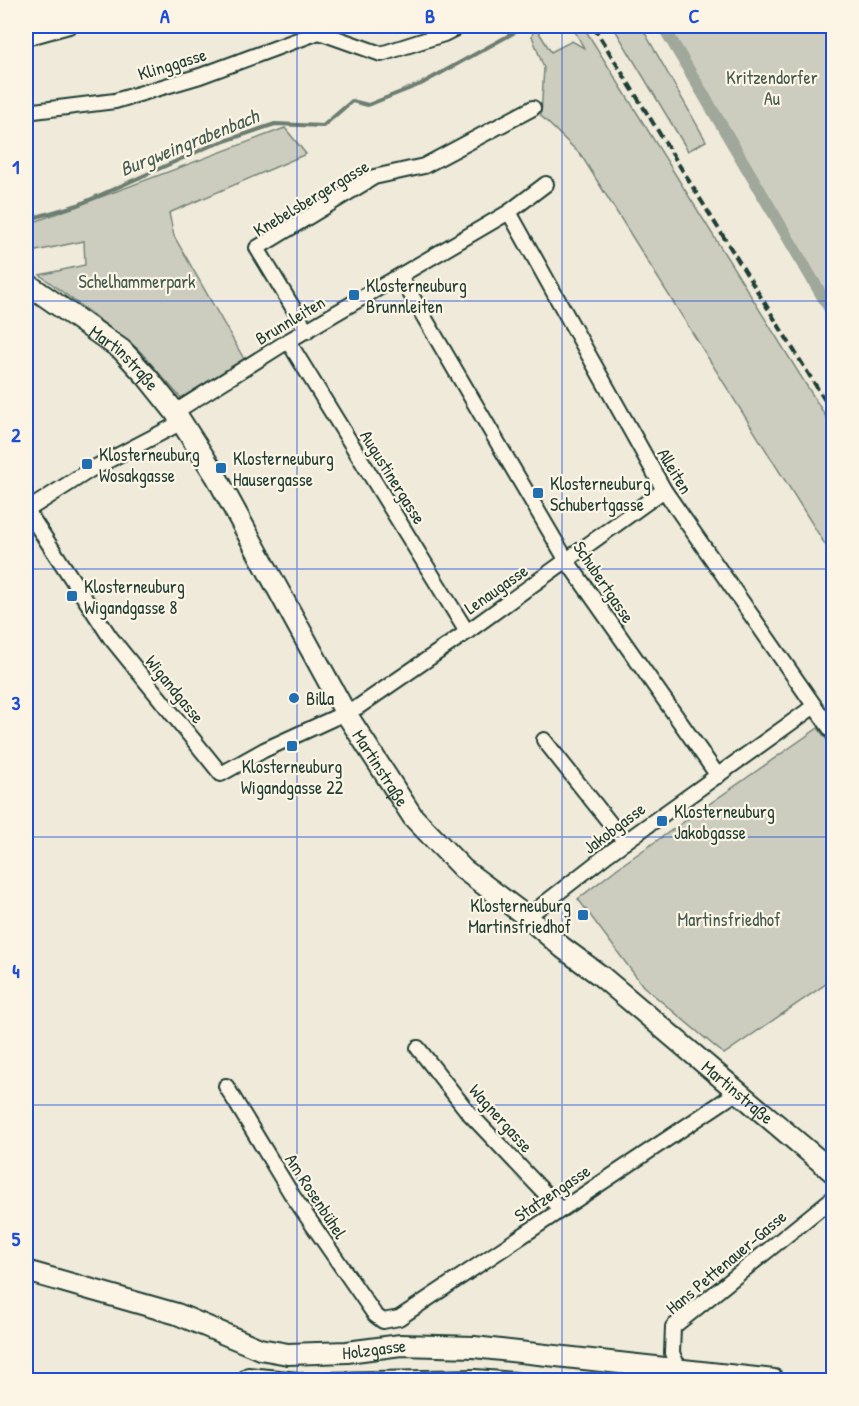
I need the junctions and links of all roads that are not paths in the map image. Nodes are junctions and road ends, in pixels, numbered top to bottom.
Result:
1 (69, 26) edge
2 (460, 26) edge
3 (317, 29) edge
4 (26, 38) edge
5 (533, 108) dead end
6 (26, 112) edge
7 (546, 184) dead end
8 (509, 212) junction
9 (400, 276) junction
10 (26, 283) edge
11 (307, 331) junction
12 (288, 341) junction
13 (178, 417) junction
14 (664, 490) junction
15 (26, 510) edge
16 (567, 561) junction
17 (467, 632) junction
18 (813, 707) junction
19 (345, 712) junction
20 (834, 734) edge
21 (543, 740) dead end
22 (718, 776) junction
23 (625, 842) junction
24 (527, 917) junction
25 (418, 1048) dead end
26 (226, 1086) dead end
27 (739, 1091) junction
28 (834, 1173) edge
29 (834, 1197) edge
30 (560, 1209) junction
31 (26, 1271) edge
32 (383, 1321) joint
33 (679, 1369) junction
34 (735, 1376) junction
35 (444, 1379) edge
36 (243, 1380) edge
37 (299, 1380) edge
38 (325, 1380) edge
39 (516, 1380) edge
40 (714, 1380) edge
41 (774, 1380) edge

1 - 4 street
2 - 3 street, Klinggasse
3 - 6 street, Klinggasse
5 - 11 street, Knebelsbergergasse
7 - 8 street, Brunnleiten
8 - 9 street, Brunnleiten
8 - 14 street, Alleiten
9 - 11 street, Brunnleiten
9 - 16 street, Schubertgasse
10 - 13 main road, Martinstraße
11 - 12 street, Brunnleiten
12 - 13 street, Brunnleiten
12 - 17 street, Augustinergasse
13 - 15 street, Brunnleiten
13 - 19 main road, Martinstraße
14 - 16 street, Lenaugasse
14 - 18 street, Alleiten
15 - 19 street, Wigandgasse
16 - 17 street, Lenaugasse
16 - 22 street, Schubertgasse
17 - 19 street, Lenaugasse
18 - 20 street, Alleiten
18 - 22 street, Jakobgasse
19 - 24 main road, Martinstraße
21 - 23 street
22 - 23 street, Jakobgasse
23 - 24 street, Jakobgasse
24 - 27 main road, Martinstraße
25 - 30 street, Wagnergasse
26 - 32 street, Am Rosenbühel
27 - 28 main road, Martinstraße
27 - 30 street, Statzengasse
29 - 33 street, Hans Pettenauer-Gasse
30 - 32 street, Statzengasse
31 - 33 main road, Holzgasse
33 - 34 main road, Holzgasse
34 - 40 street, Holzgasse
34 - 41 main road, Holzgasse
35 - 38 street, Holzgasse
35 - 39 street, Holzgasse
36 - 37 street

